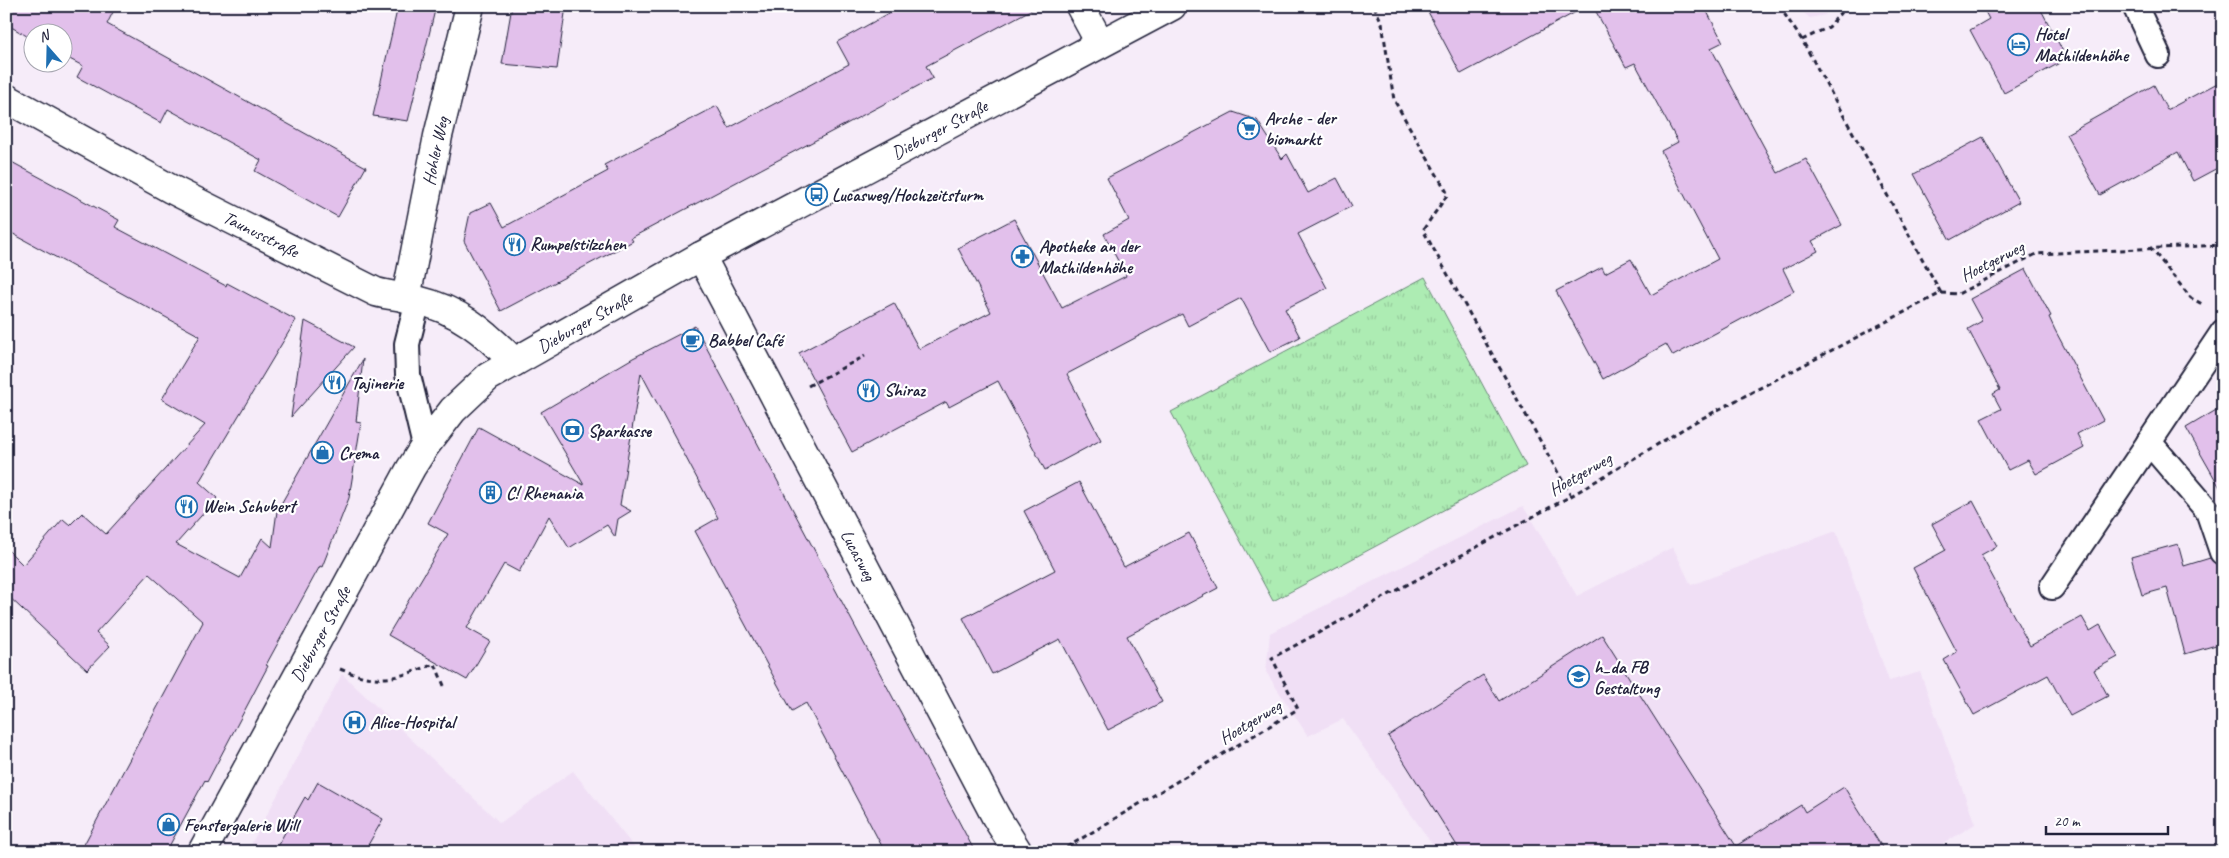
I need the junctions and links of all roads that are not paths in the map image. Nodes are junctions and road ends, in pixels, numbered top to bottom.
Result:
1 (470, 6) edge
2 (1080, 6) edge
3 (1172, 6) edge
4 (2135, 6) edge
5 (1100, 43) junction
6 (2158, 55) dead end
7 (6, 98) edge
8 (701, 256) junction
9 (412, 299) junction
10 (2223, 332) edge
11 (514, 362) junction
12 (2149, 442) junction
13 (425, 446) junction
14 (2222, 552) edge
15 (2052, 587) dead end
16 (202, 852) edge
17 (1018, 852) edge

1 - 9 street, Hohler Weg
2 - 5 street
3 - 5 street, Dieburger Straße
4 - 6 lane
5 - 8 street, Dieburger Straße
7 - 9 street, Taunusstraße
8 - 11 street, Dieburger Straße
8 - 17 street, Lucasweg
9 - 11 street, Taunusstraße
9 - 13 lane
10 - 12 lane
11 - 13 street, Dieburger Straße
12 - 14 lane
12 - 15 lane
13 - 16 street, Dieburger Straße

